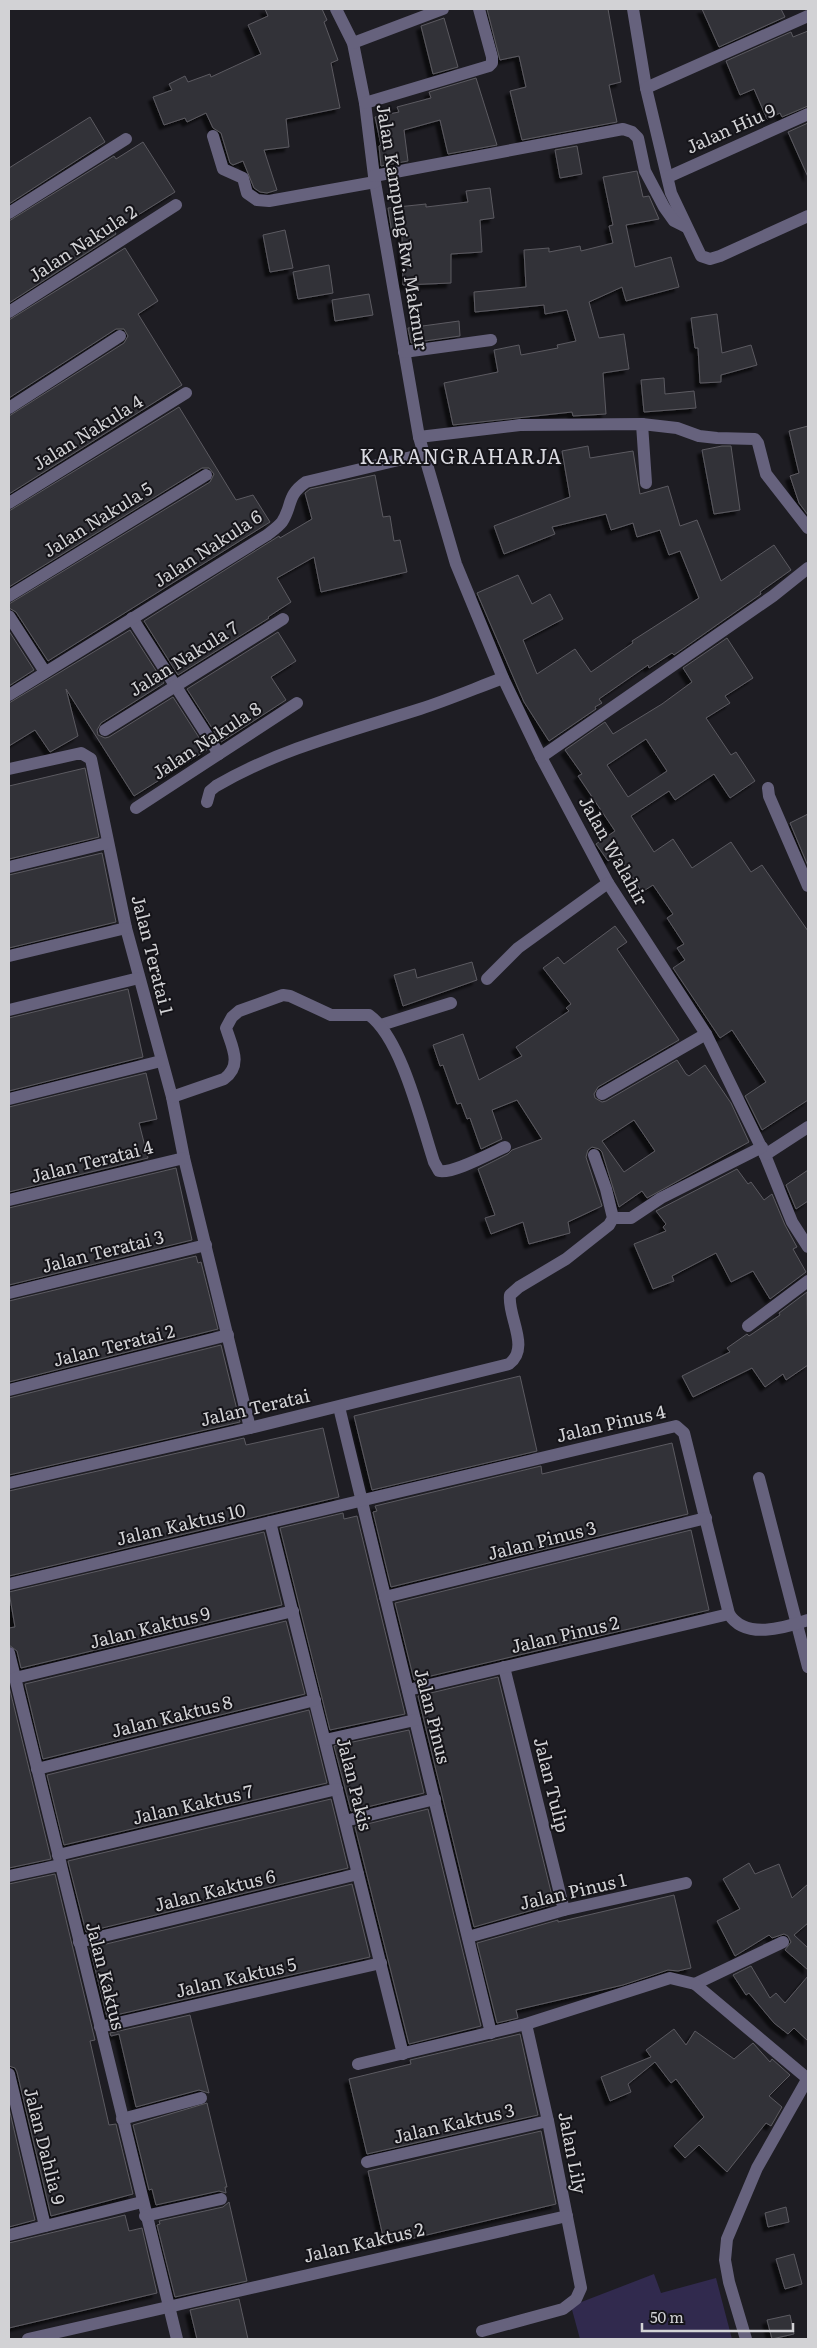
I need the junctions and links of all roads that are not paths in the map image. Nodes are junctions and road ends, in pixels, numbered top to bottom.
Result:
1 (336, 9) edge
2 (443, 9) edge
3 (479, 9) edge
4 (633, 9) edge
5 (808, 16) edge
6 (353, 43) junction
7 (646, 88) junction
8 (365, 103) junction
9 (808, 114) edge
10 (213, 136) dead end
11 (126, 139) dead end
12 (668, 177) junction
13 (375, 179) junction
14 (176, 205) dead end
15 (9, 213) edge
16 (808, 216) edge
17 (686, 227) junction
18 (9, 312) edge
19 (120, 336) dead end
20 (492, 340) dead end
21 (404, 352) junction
22 (186, 393) dead end
23 (9, 408) edge
24 (642, 424) junction
25 (420, 437) junction
26 (424, 454) junction
27 (206, 475) dead end
28 (646, 483) dead end
29 (9, 503) edge
30 (808, 528) edge
31 (808, 568) edge
32 (9, 596) edge
33 (9, 616) edge
34 (132, 618) junction
35 (283, 619) dead end
36 (45, 672) junction
37 (503, 678) junction
38 (175, 684) junction
39 (9, 695) edge
40 (297, 703) dead end
41 (105, 730) dead end
42 (219, 754) junction
43 (541, 756) junction
44 (9, 769) edge
45 (768, 788) dead end
46 (207, 802) dead end
47 (136, 808) dead end
48 (107, 843) junction
49 (9, 868) edge
50 (608, 883) junction
51 (808, 886) edge
52 (126, 928) junction
53 (9, 956) edge
54 (139, 978) junction
55 (488, 979) dead end
56 (451, 1003) dead end
57 (9, 1010) edge
58 (381, 1025) junction
59 (706, 1034) junction
60 (161, 1061) junction
61 (602, 1094) dead end
62 (172, 1097) junction
63 (9, 1099) edge
64 (808, 1127) edge
65 (505, 1147) dead end
66 (763, 1151) junction
67 (594, 1155) dead end
68 (184, 1158) junction
69 (9, 1200) edge
70 (613, 1218) junction
71 (206, 1245) junction
72 (808, 1247) edge
73 (808, 1282) edge
74 (9, 1293) edge
75 (748, 1326) dead end
76 (228, 1335) junction
77 (9, 1390) edge
78 (340, 1407) junction
79 (250, 1428) junction
80 (759, 1478) dead end
81 (9, 1483) edge
82 (362, 1500) junction
83 (706, 1518) junction
84 (270, 1522) junction
85 (9, 1584) edge
86 (386, 1597) junction
87 (293, 1611) junction
88 (729, 1614) junction
89 (808, 1620) edge
90 (796, 1624) junction
91 (9, 1653) edge
92 (504, 1667) junction
93 (808, 1667) edge
94 (15, 1678) junction
95 (408, 1690) junction
96 (315, 1700) junction
97 (415, 1720) junction
98 (325, 1740) junction
99 (37, 1769) junction
100 (337, 1789) junction
101 (435, 1799) junction
102 (345, 1821) junction
103 (59, 1860) junction
104 (358, 1874) junction
105 (9, 1876) edge
106 (686, 1883) dead end
107 (564, 1910) junction
108 (468, 1937) junction
109 (79, 1942) junction
110 (783, 1942) dead end
111 (381, 1963) junction
112 (695, 1984) junction
113 (526, 2024) junction
114 (100, 2027) junction
115 (491, 2033) junction
116 (404, 2054) junction
117 (358, 2064) dead end
118 (9, 2074) edge
119 (808, 2079) edge
120 (201, 2098) dead end
121 (122, 2119) junction
122 (548, 2121) junction
123 (367, 2162) dead end
124 (221, 2199) dead end
125 (142, 2202) junction
126 (146, 2216) junction
127 (567, 2216) junction
128 (45, 2226) junction
129 (9, 2235) edge
130 (169, 2307) junction
131 (482, 2331) dead end
132 (28, 2339) edge
133 (177, 2339) edge
134 (746, 2339) edge

1 - 6 street, Jalan Kampung Rw. Makmur
2 - 6 street
3 - 8 street
4 - 7 street
5 - 7 street
6 - 8 street, Jalan Kampung Rw. Makmur
7 - 12 street
8 - 13 street, Jalan Kampung Rw. Makmur
9 - 12 street, Jalan Hiu 9
10 - 13 street
11 - 15 street
12 - 17 street
13 - 17 street
13 - 21 street, Jalan Kampung Rw. Makmur
14 - 18 street, Jalan Nakula 2
16 - 17 street
19 - 23 street
20 - 21 street
21 - 25 street, Jalan Kampung Rw. Makmur
22 - 29 street, Jalan Nakula 4
24 - 25 street
24 - 28 street
24 - 30 street
25 - 26 street, Jalan Kampung Rw. Makmur
26 - 34 street, Jalan Nakula 6
26 - 37 street, Jalan Walahir
27 - 32 street, Jalan Nakula 5
31 - 43 street
33 - 36 street
34 - 36 street, Jalan Nakula 6
34 - 38 street
35 - 38 street, Jalan Nakula 7
36 - 39 street, Jalan Nakula 6
37 - 43 street, Jalan Walahir
37 - 46 street
38 - 41 street, Jalan Nakula 7
38 - 42 street
40 - 42 street, Jalan Nakula 8
42 - 47 street, Jalan Nakula 8
43 - 50 street, Jalan Walahir
44 - 48 street, Jalan Teratai 1
45 - 51 street
48 - 49 street
48 - 52 street, Jalan Teratai 1
50 - 55 street
50 - 59 street, Jalan Walahir
52 - 53 street
52 - 54 street, Jalan Teratai 1
54 - 57 street
54 - 60 street, Jalan Teratai 1
56 - 58 street
58 - 62 street
58 - 65 street
59 - 61 street
59 - 66 street, Jalan Walahir
60 - 62 street, Jalan Teratai 1
60 - 63 street
62 - 68 street, Jalan Teratai 1
64 - 66 street
66 - 70 street
66 - 72 street, Jalan Walahir
67 - 70 street
68 - 69 street, Jalan Teratai 4
68 - 71 street, Jalan Teratai 1
70 - 78 street, Jalan Teratai
71 - 74 street, Jalan Teratai 3
71 - 76 street, Jalan Teratai 1
73 - 75 street
76 - 77 street, Jalan Teratai 2
76 - 79 street, Jalan Teratai 1
78 - 79 street, Jalan Teratai
78 - 82 street, Jalan Pinus
79 - 81 street, Jalan Teratai
80 - 90 street
82 - 83 street, Jalan Pinus 4
82 - 84 street, Jalan Kaktus 10
82 - 86 street, Jalan Pinus
83 - 86 street, Jalan Pinus 3
83 - 88 street, Jalan Pinus 4
84 - 85 street, Jalan Kaktus 10
84 - 87 street, Jalan Pakis
86 - 95 street, Jalan Pinus
87 - 94 street, Jalan Kaktus 9
87 - 96 street, Jalan Pakis
88 - 90 street
88 - 92 street, Jalan Pinus 2
89 - 90 street
90 - 93 street
91 - 94 street, Jalan Kaktus
92 - 95 street, Jalan Pinus 2
92 - 107 street, Jalan Tulip
94 - 99 street, Jalan Kaktus
95 - 97 street, Jalan Pinus
96 - 98 street, Jalan Pakis
96 - 99 street, Jalan Kaktus 8
97 - 98 street
97 - 101 street, Jalan Pinus
98 - 100 street, Jalan Pakis
99 - 103 street, Jalan Kaktus
100 - 102 street, Jalan Pakis
100 - 103 street, Jalan Kaktus 7
101 - 102 street
101 - 108 street, Jalan Pinus
102 - 104 street, Jalan Pakis
103 - 105 street, Jalan Kaktus 7
103 - 109 street, Jalan Kaktus
104 - 109 street, Jalan Kaktus 6
104 - 111 street, Jalan Pakis
106 - 107 street, Jalan Pinus 1
107 - 108 street, Jalan Pinus 1
108 - 115 street, Jalan Pinus
109 - 114 street, Jalan Kaktus
110 - 112 street
111 - 114 street, Jalan Kaktus 5
111 - 116 street, Jalan Pakis
112 - 113 street
112 - 119 street
113 - 115 street
113 - 122 street, Jalan Lily
114 - 121 street, Jalan Kaktus
115 - 116 street
116 - 117 street
118 - 128 street, Jalan Dahlia 9
119 - 134 street
120 - 121 street
121 - 125 street, Jalan Kaktus
122 - 123 street, Jalan Kaktus 3
122 - 127 street, Jalan Lily
124 - 126 street
125 - 126 street, Jalan Kaktus
125 - 128 street
126 - 130 street, Jalan Kaktus
127 - 130 street, Jalan Kaktus 2
127 - 131 street, Jalan Lily
128 - 129 street
130 - 132 street, Jalan Kaktus 2
130 - 133 street, Jalan Kaktus

